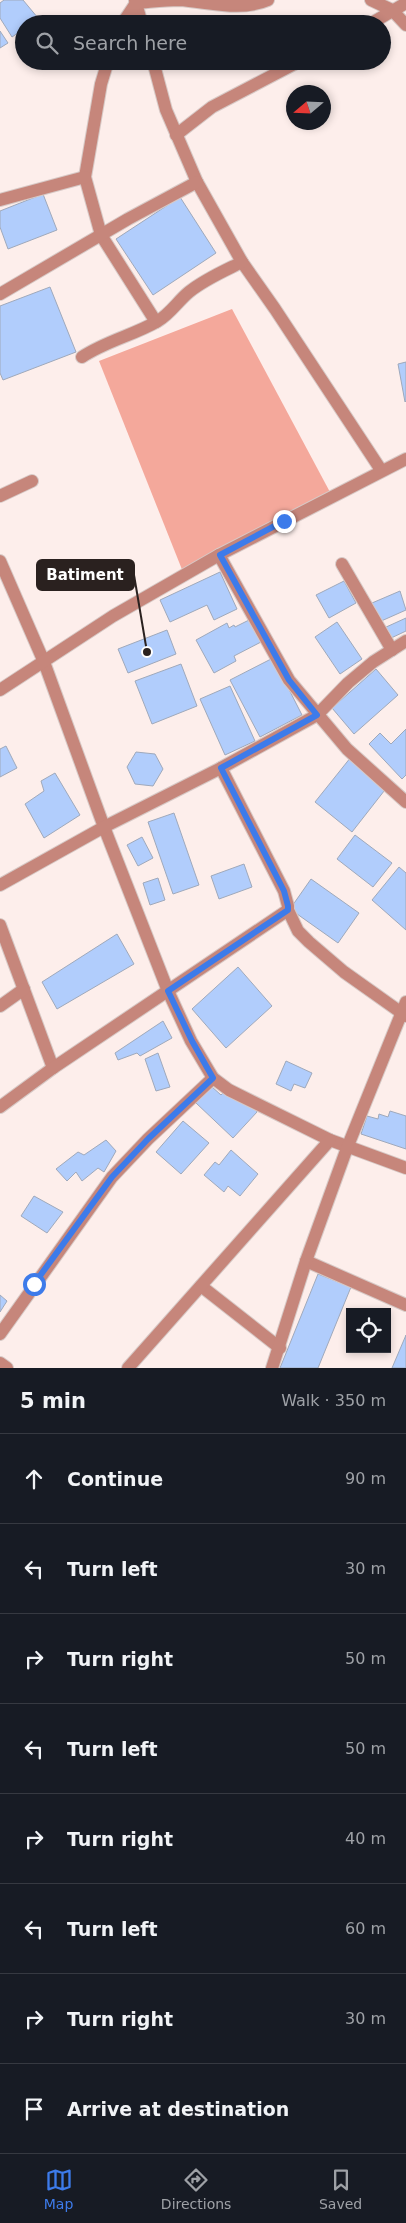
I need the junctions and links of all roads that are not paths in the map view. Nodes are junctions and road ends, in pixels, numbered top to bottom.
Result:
1 (268, 0) edge
2 (371, 0) edge
3 (136, 2) edge
4 (406, 3) edge
5 (392, 10) junction
6 (128, 15) edge
7 (140, 15) edge
8 (384, 15) edge
9 (406, 25) edge
10 (105, 70) edge
11 (155, 70) edge
12 (283, 70) edge
13 (176, 135) junction
14 (85, 177) junction
15 (197, 182) junction
16 (0, 200) edge
17 (101, 235) junction
18 (242, 262) junction
19 (0, 294) edge
20 (156, 322) junction
21 (82, 357) dead end
22 (406, 459) edge
23 (381, 470) junction
24 (32, 481) dead end
25 (0, 496) edge
26 (220, 555) junction
27 (0, 561) edge
28 (342, 564) dead end
29 (406, 641) edge
30 (392, 650) junction
31 (44, 662) junction
32 (0, 690) edge
33 (317, 715) junction
34 (221, 768) junction
35 (406, 802) edge
36 (104, 827) junction
37 (0, 886) edge
38 (288, 910) junction
39 (0, 925) edge
40 (24, 989) junction
41 (168, 991) junction
42 (0, 1006) edge
43 (404, 1011) edge
44 (52, 1068) junction
45 (213, 1078) junction
46 (0, 1107) edge
47 (330, 1140) junction
48 (348, 1148) junction
49 (406, 1168) edge
50 (306, 1261) junction
51 (200, 1286) junction
52 (406, 1305) edge
53 (0, 1334) edge
54 (280, 1348) junction
55 (0, 1363) edge
56 (7, 1368) edge
57 (128, 1368) edge
58 (272, 1368) edge

1 - 3 street
2 - 5 street
3 - 6 street
3 - 7 street
4 - 5 street
5 - 8 street
5 - 9 street
10 - 14 street
11 - 13 street
12 - 13 street
13 - 15 street
14 - 16 street
14 - 17 street
15 - 17 street
15 - 18 street
17 - 19 street
17 - 20 street
18 - 20 street
18 - 23 street
20 - 21 street
22 - 23 street
23 - 26 street
24 - 25 street
26 - 31 street
26 - 33 street
27 - 31 street
28 - 30 street
29 - 30 street
30 - 33 street
31 - 32 street
31 - 36 street
33 - 34 street
33 - 35 street
34 - 36 street
34 - 38 street
36 - 37 street
36 - 41 street
38 - 41 street
38 - 43 street
39 - 40 street
40 - 42 street
40 - 44 street
41 - 44 street
41 - 45 street
43 - 48 street
44 - 46 street
45 - 47 street
45 - 53 street
47 - 48 street
47 - 51 street
48 - 49 street
48 - 50 street
50 - 52 street
50 - 54 street
51 - 54 street
51 - 57 street
54 - 58 street
55 - 56 street

